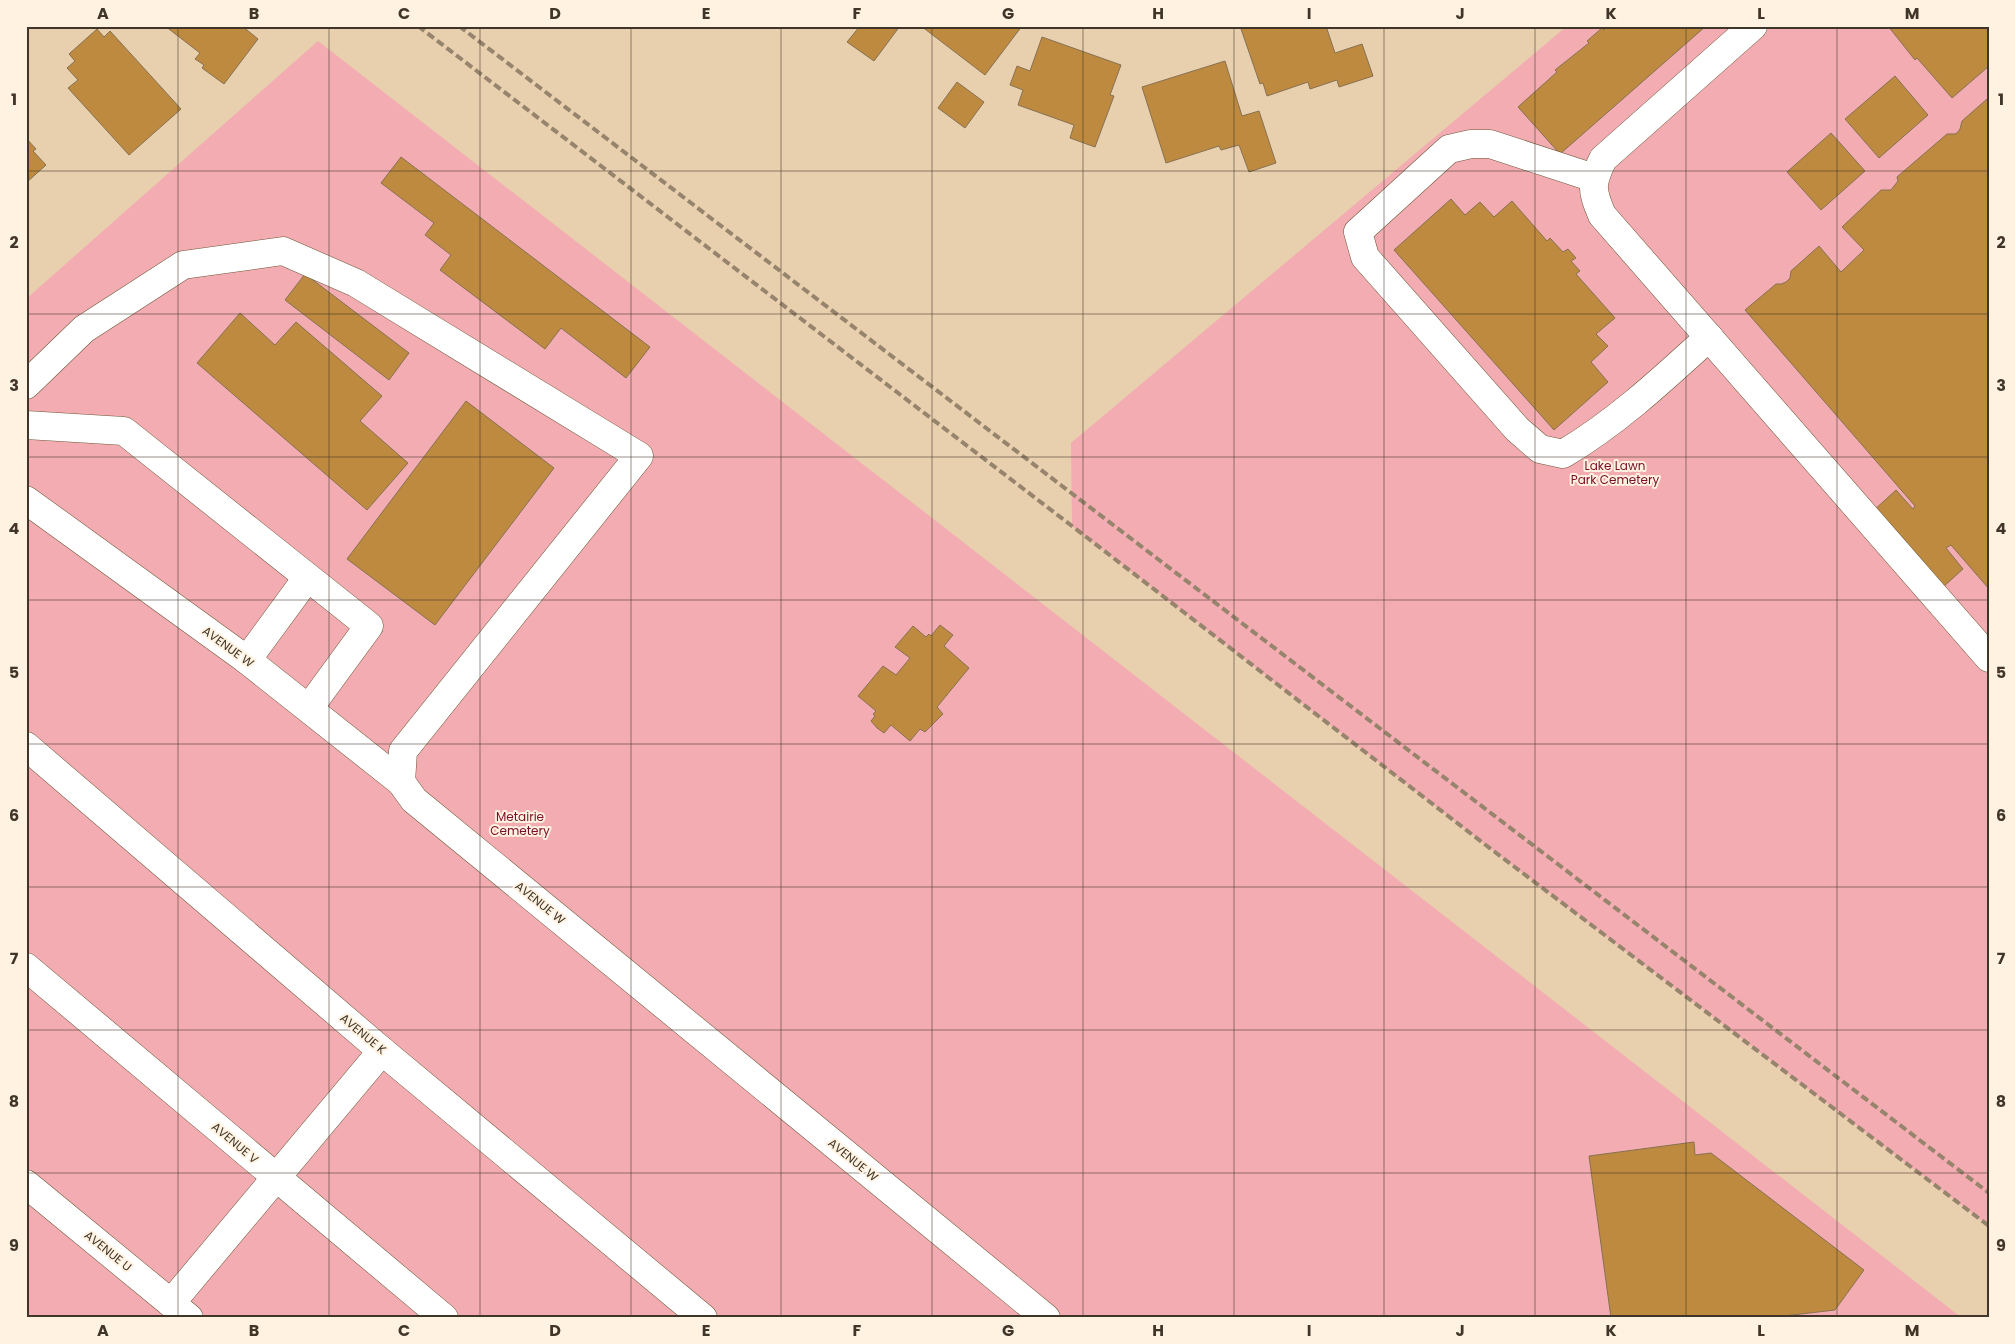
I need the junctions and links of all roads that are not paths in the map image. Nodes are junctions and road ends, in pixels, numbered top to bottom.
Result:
1 (1753, 26) edge
2 (1594, 178) junction
3 (1709, 337) junction
4 (26, 385) edge
5 (26, 425) edge
6 (26, 500) edge
7 (307, 578) junction
8 (1989, 658) edge
9 (247, 660) junction
10 (308, 708) junction
11 (26, 746) edge
12 (401, 782) junction
13 (26, 967) edge
14 (382, 1051) junction
15 (276, 1178) junction
16 (26, 1184) edge
17 (180, 1310) edge
18 (444, 1318) edge
19 (704, 1318) edge
20 (1046, 1318) edge

1 - 2 lane
2 - 3 lane
2 - 3 lane
3 - 8 lane
4 - 12 lane
5 - 7 lane
6 - 9 lane, AVENUE W
7 - 9 lane
7 - 10 lane
9 - 10 lane, AVENUE W
10 - 12 lane, AVENUE W
11 - 14 lane, AVENUE K
12 - 20 lane, AVENUE W
13 - 15 lane, AVENUE V
14 - 15 lane
14 - 19 lane, AVENUE K
15 - 17 lane
15 - 18 lane, AVENUE V
16 - 17 lane, AVENUE U

